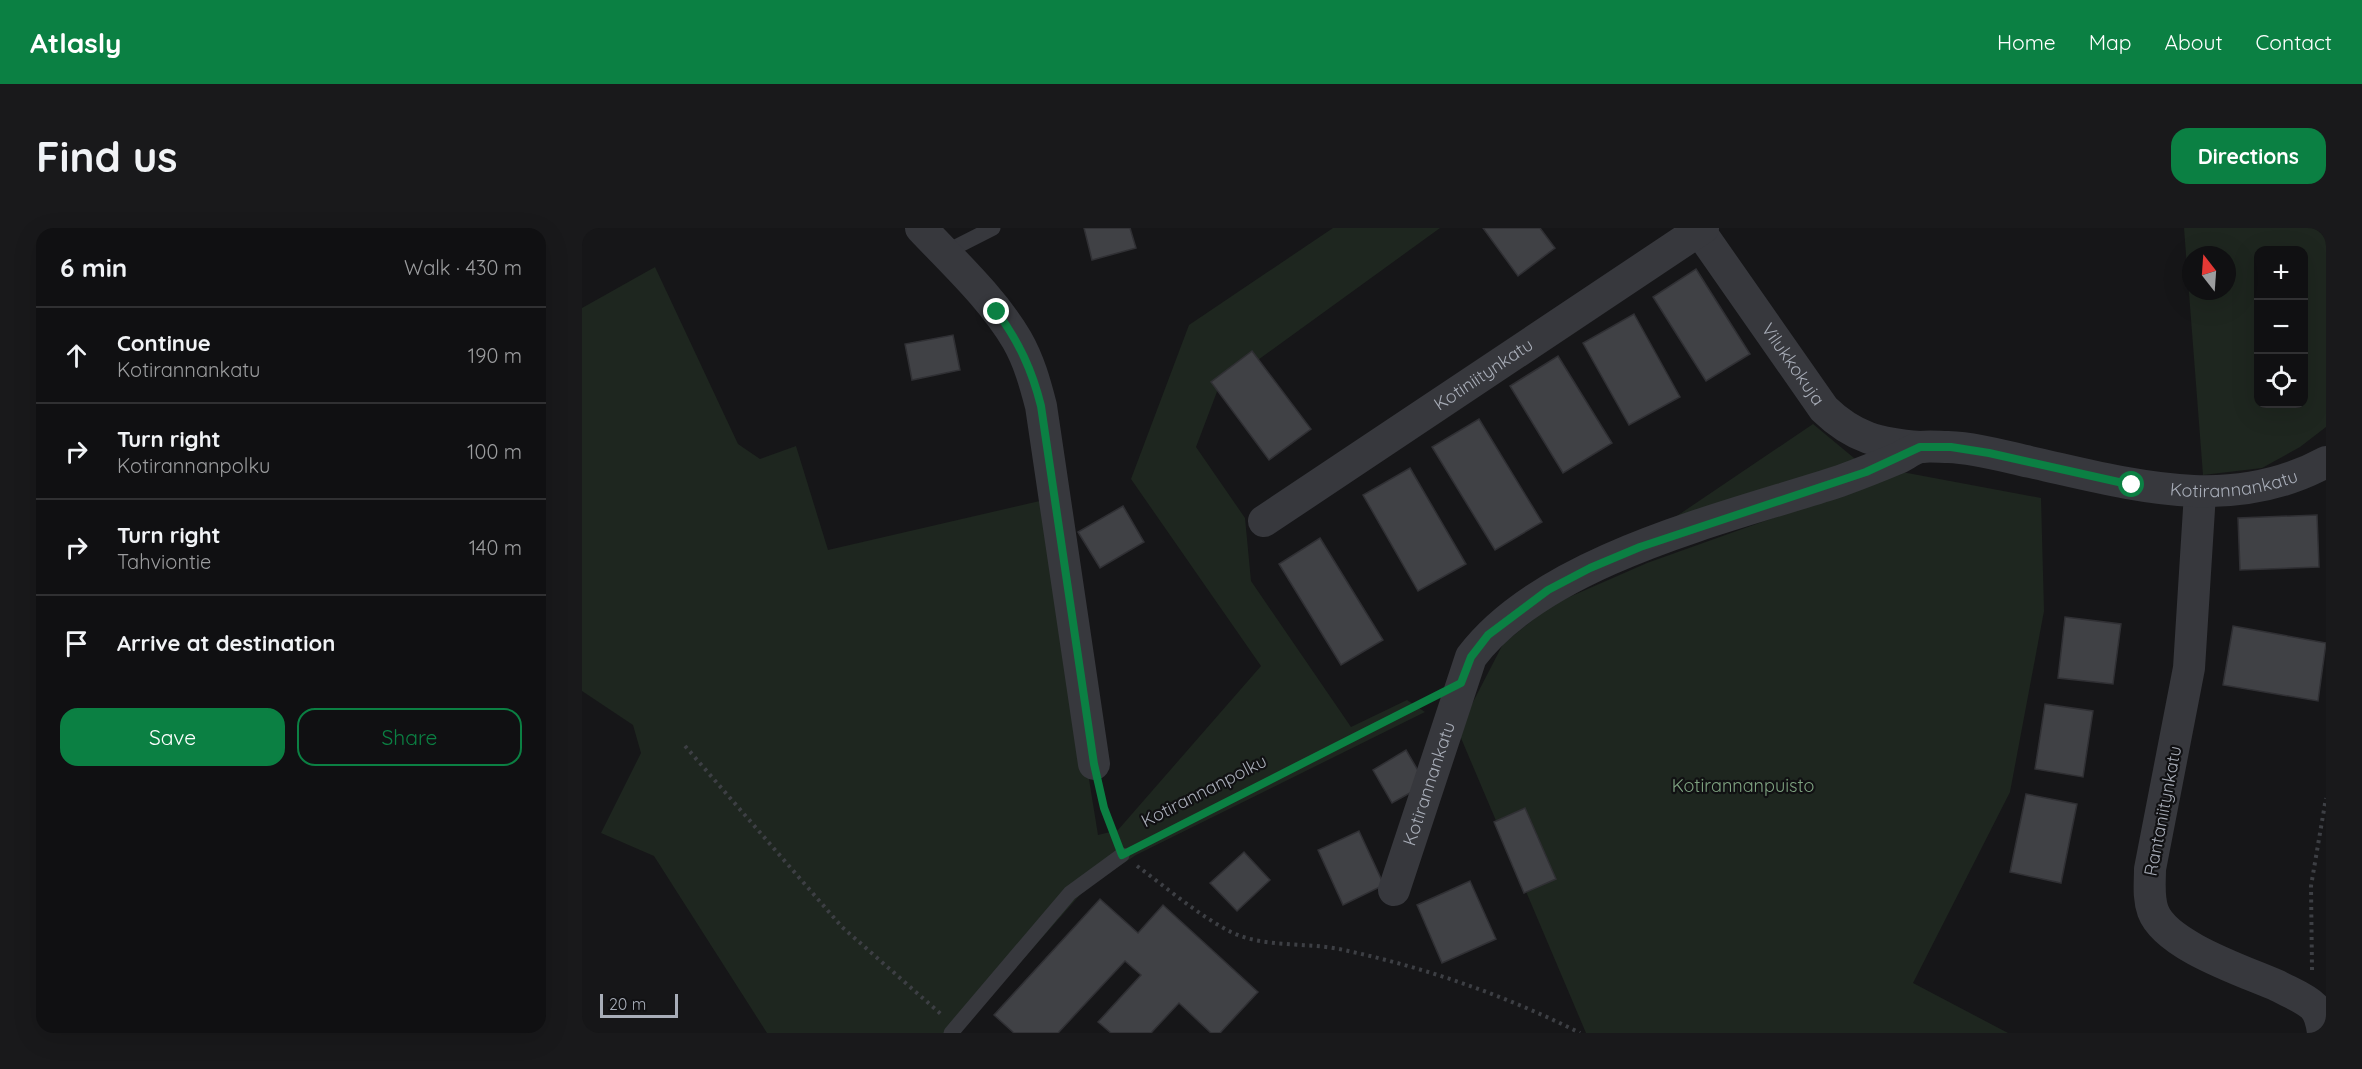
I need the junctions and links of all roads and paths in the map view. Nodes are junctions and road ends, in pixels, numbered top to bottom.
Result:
1 (921, 228) edge
2 (993, 228) edge
3 (1701, 229) edge
4 (944, 253) junction
5 (1920, 447) junction
6 (2326, 462) edge
7 (2200, 493) junction
8 (1264, 521) dead end
9 (1461, 683) junction
10 (686, 746) dead end
11 (1094, 764) joint
12 (2326, 798) edge
13 (1122, 855) junction
14 (1394, 890) dead end
15 (2318, 1020) edge
16 (954, 1030) edge
17 (1580, 1033) edge

1 - 4 street
2 - 4 lane
3 - 5 street, Vilukkokuja
3 - 8 street, Kotiniitynkatu
4 - 11 street
5 - 7 street, Kotirannankatu
5 - 9 street, Kotirannankatu
6 - 7 street, Kotirannankatu
7 - 15 street, Rantaniitynkatu
9 - 13 path, Kotirannanpolku
9 - 14 street, Kotirannankatu
10 - 16 path
11 - 13 path
12 - 15 path
13 - 16 lane
13 - 17 path

